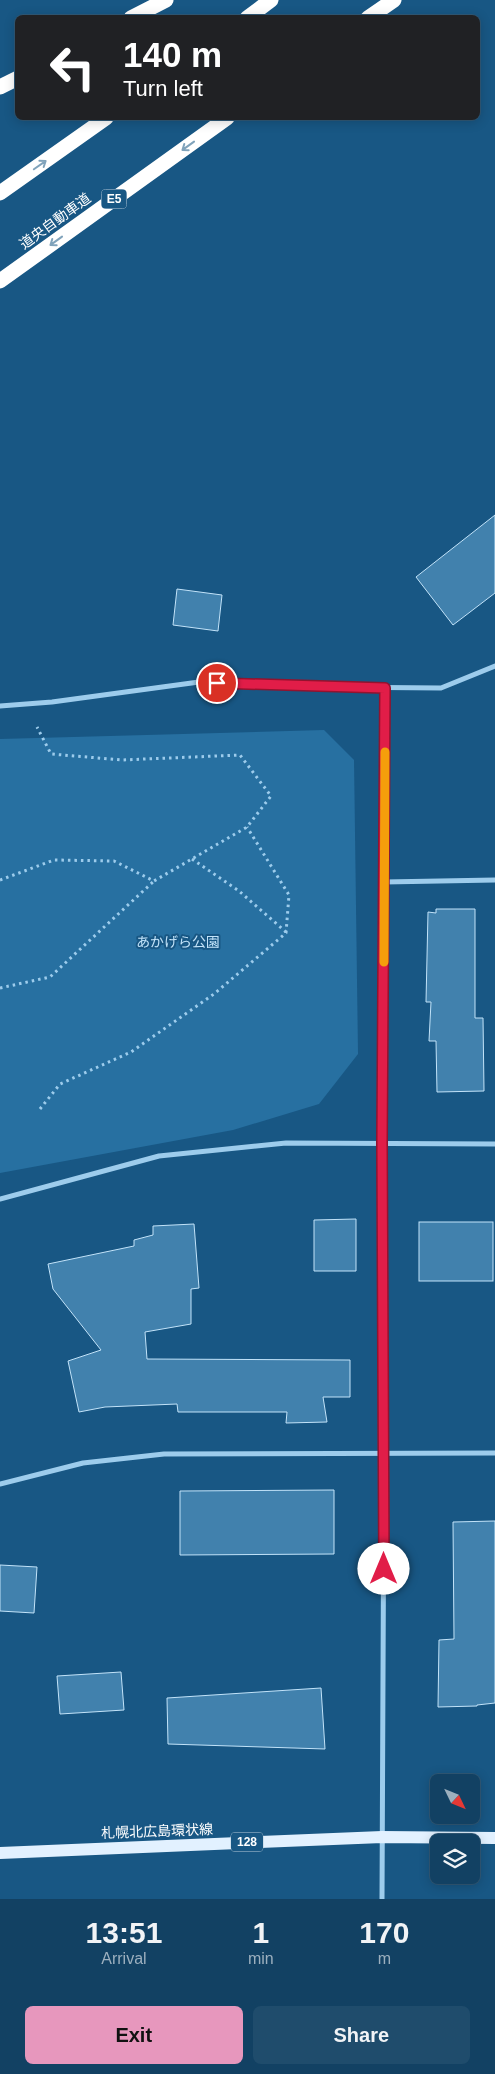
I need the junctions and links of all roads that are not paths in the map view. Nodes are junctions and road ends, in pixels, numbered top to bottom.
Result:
1 (166, 0) edge
2 (271, 0) edge
3 (394, 0) edge
4 (138, 15) edge
5 (251, 15) edge
6 (372, 15) edge
7 (15, 80) edge
8 (0, 87) edge
9 (103, 120) edge
10 (224, 120) edge
11 (0, 193) edge
12 (0, 281) edge
13 (495, 666) edge
14 (385, 688) junction
15 (0, 706) edge
16 (495, 880) edge
17 (384, 882) junction
18 (382, 1143) junction
19 (495, 1144) edge
20 (0, 1199) edge
21 (495, 1453) edge
22 (384, 1454) junction
23 (0, 1484) edge
24 (382, 1837) junction
25 (495, 1838) edge
26 (0, 1853) edge
27 (382, 1899) edge

1 - 4 highway
2 - 5 highway
3 - 6 highway
7 - 8 highway
11 -> 9 highway
10 -> 12 highway, 道央自動車道 / E5
13 - 14 street
14 - 15 street
14 - 17 street
16 - 17 street
17 - 18 street
18 - 19 street
18 - 20 street
18 - 22 street
21 - 22 street
22 - 23 street
22 - 24 street
24 - 25 main road, 札幌北広島環状線 / 128
24 - 26 main road, 札幌北広島環状線 / 128
24 - 27 street

